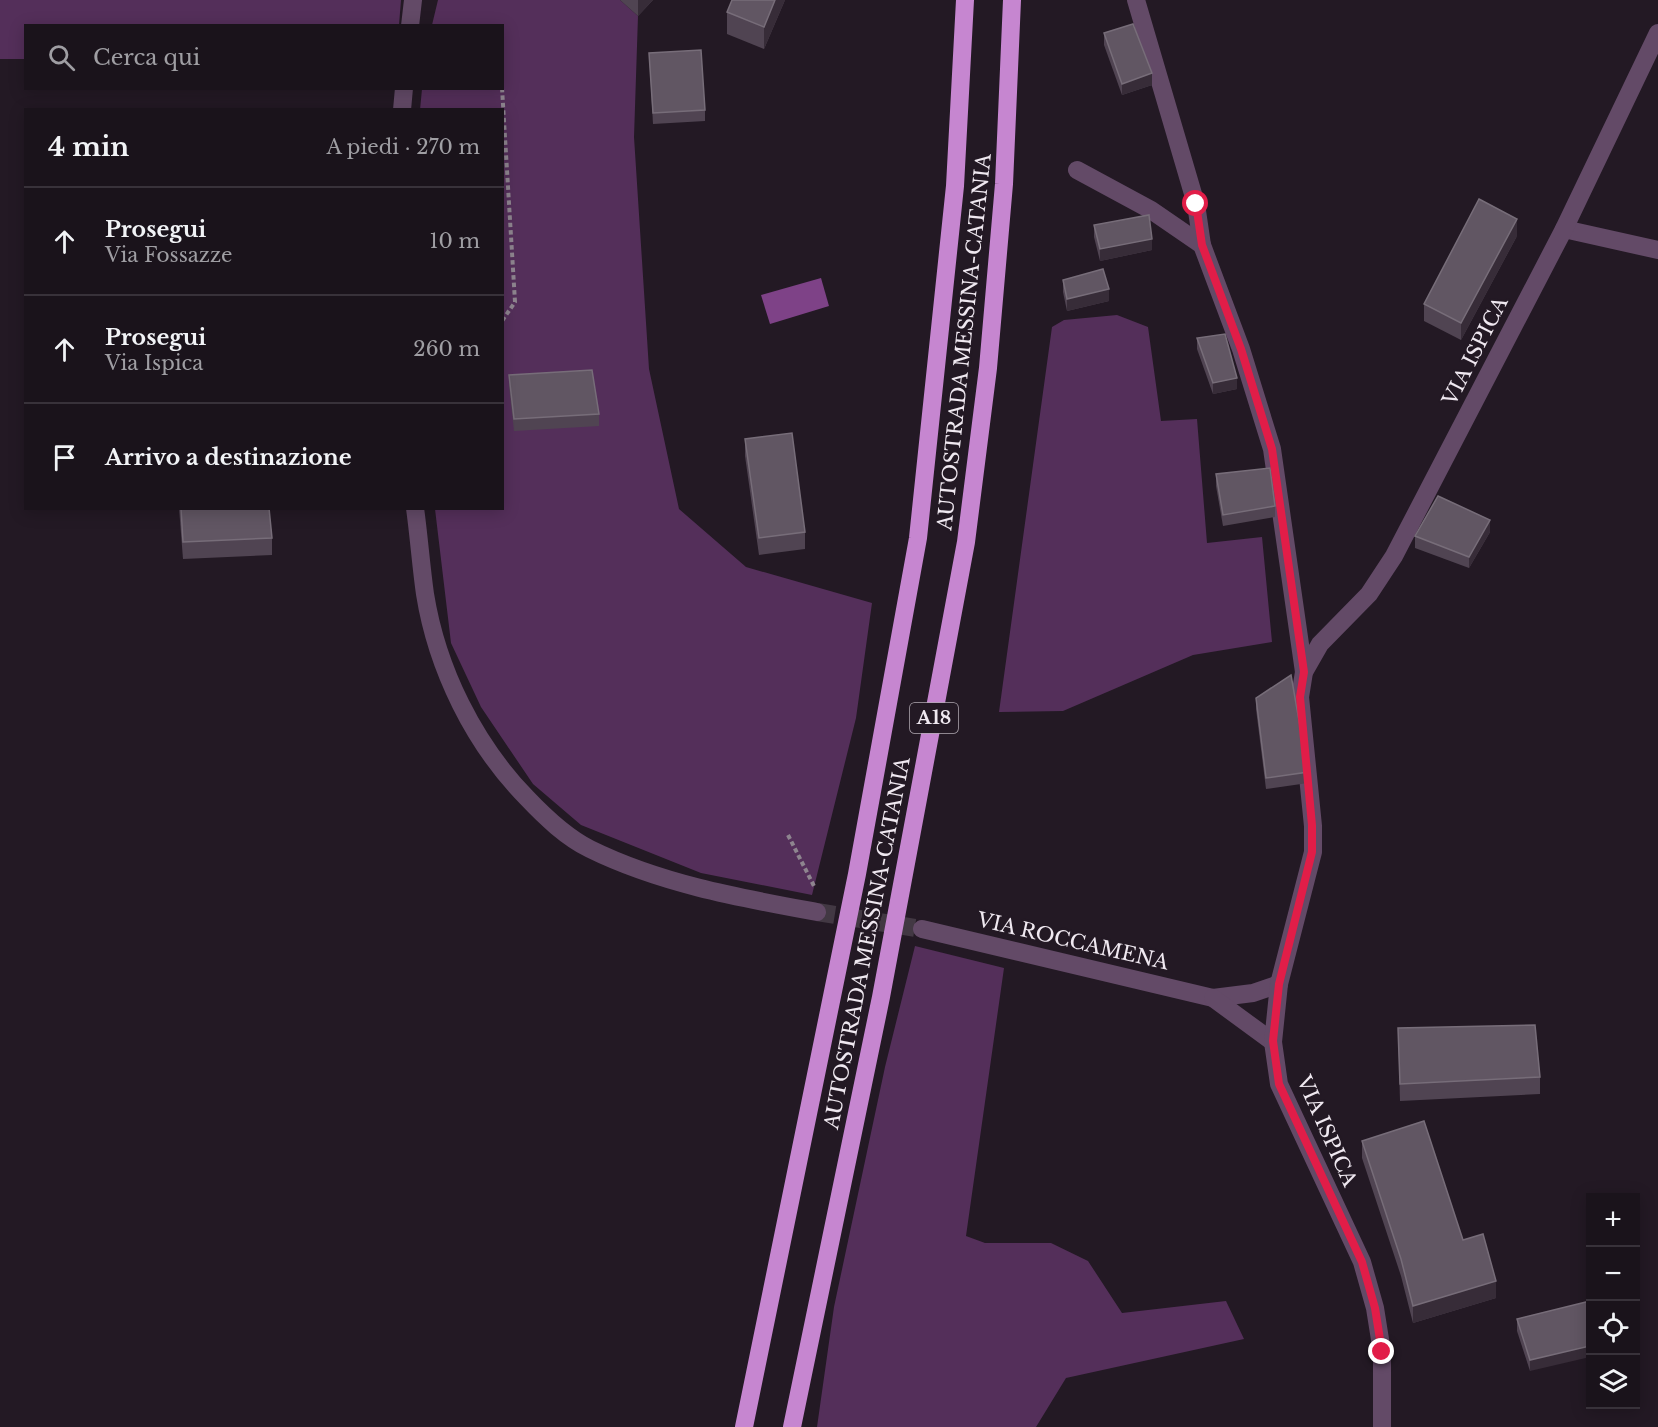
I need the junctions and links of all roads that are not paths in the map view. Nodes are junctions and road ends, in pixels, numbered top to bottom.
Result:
1 (413, 0) edge
2 (965, 0) edge
3 (1012, 0) edge
4 (1136, 0) edge
5 (411, 24) edge
6 (1658, 33) edge
7 (404, 90) edge
8 (402, 108) edge
9 (1077, 170) dead end
10 (1564, 229) junction
11 (1202, 245) junction
12 (1658, 250) edge
13 (415, 510) edge
14 (1304, 672) junction
15 (817, 912) tunnel mouth
16 (922, 929) tunnel mouth
17 (1279, 984) junction
18 (1213, 998) junction
19 (1273, 1041) junction
20 (744, 1427) edge
21 (792, 1427) edge
22 (1382, 1427) edge

1 - 5 street
2 - 20 highway, AUTOSTRADA MESSINA-CATANIA / A18
3 - 21 highway, AUTOSTRADA MESSINA-CATANIA / A18
4 - 11 street, VIA ISPICA
6 - 10 street, VIA ISPICA
7 - 8 street
9 - 11 street
10 - 12 street
10 - 14 street, VIA ISPICA
11 - 14 street, VIA ISPICA
13 - 15 street
14 - 17 street, VIA ISPICA
16 - 18 street, VIA ROCCAMENA
17 - 18 street
17 - 19 street, VIA ISPICA
18 - 19 street
19 - 22 street, VIA ISPICA

